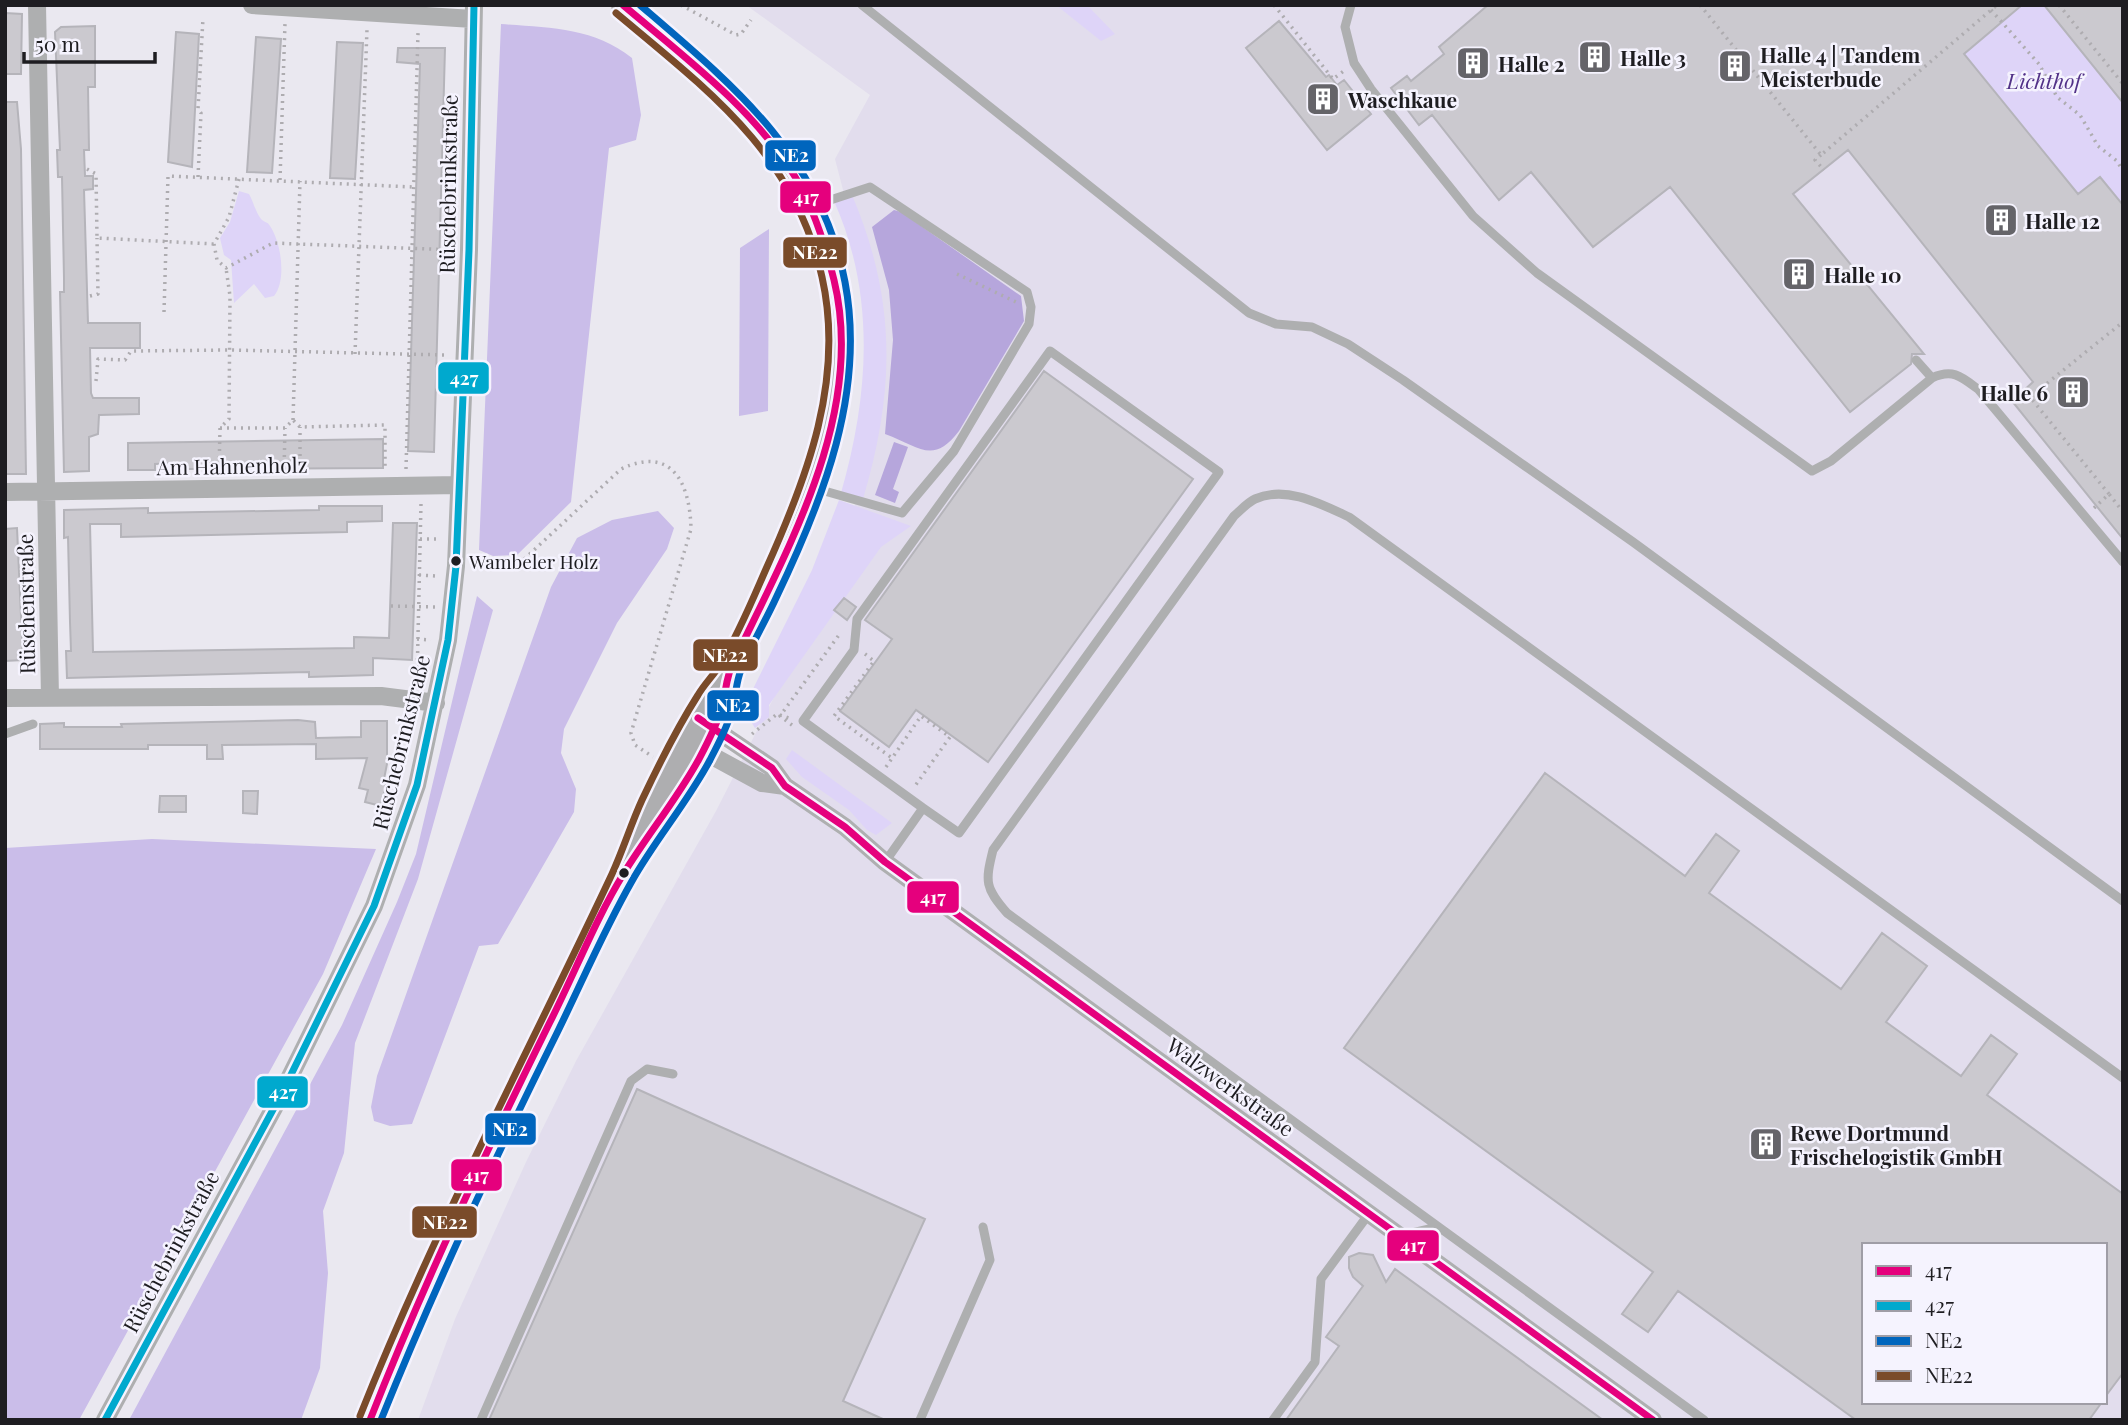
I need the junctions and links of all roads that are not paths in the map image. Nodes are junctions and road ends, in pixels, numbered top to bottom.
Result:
1 (37, 5) edge
2 (252, 5) edge
3 (623, 5) edge
4 (862, 5) edge
5 (1351, 5) edge
6 (474, 12) edge
7 (810, 206) junction
8 (1916, 360) dead end
9 (1932, 378) junction
10 (459, 485) junction
11 (811, 487) junction
12 (46, 491) junction
13 (5, 492) edge
14 (2123, 562) edge
15 (5, 698) edge
16 (50, 698) junction
17 (436, 703) junction
18 (706, 722) junction
19 (33, 724) dead end
20 (5, 734) edge
21 (694, 746) junction
22 (785, 786) junction
23 (923, 808) junction
24 (886, 862) junction
25 (2123, 901) edge
26 (673, 1074) dead end
27 (2123, 1078) edge
28 (1368, 1215) junction
29 (984, 1227) dead end
30 (1438, 1227) junction
31 (1397, 1236) junction
32 (105, 1420) edge
33 (370, 1420) edge
34 (481, 1420) edge
35 (920, 1420) edge
36 (1273, 1420) edge
37 (1653, 1420) edge
38 (1704, 1420) edge

1 - 12 street, Rüschenstraße
2 - 6 street
3 - 7 street
4 - 25 lane
5 - 9 lane
6 - 10 street, Rüschebrinkstraße
7 - 11 street
7 - 11 lane
8 - 9 lane
9 - 14 lane
10 - 12 street, Am Hahnenholz
10 - 17 street, Rüschebrinkstraße
11 - 18 street
12 - 13 street, Am Hahnenholz
12 - 16 street, Rüschenstraße
15 - 16 street
16 - 17 street
17 - 32 street, Rüschebrinkstraße
18 - 21 street
18 - 22 street, Walzwerkstraße
19 - 20 lane
21 - 22 street, Walzwerkstraße
21 - 33 street
22 - 24 street, Walzwerkstraße
23 - 23 lane
23 - 24 lane
24 - 28 street, Walzwerkstraße
26 - 34 lane
27 - 30 lane
28 - 31 street, Walzwerkstraße
28 - 36 lane
29 - 35 lane
30 - 31 lane
30 - 38 lane
31 - 37 street, Walzwerkstraße

